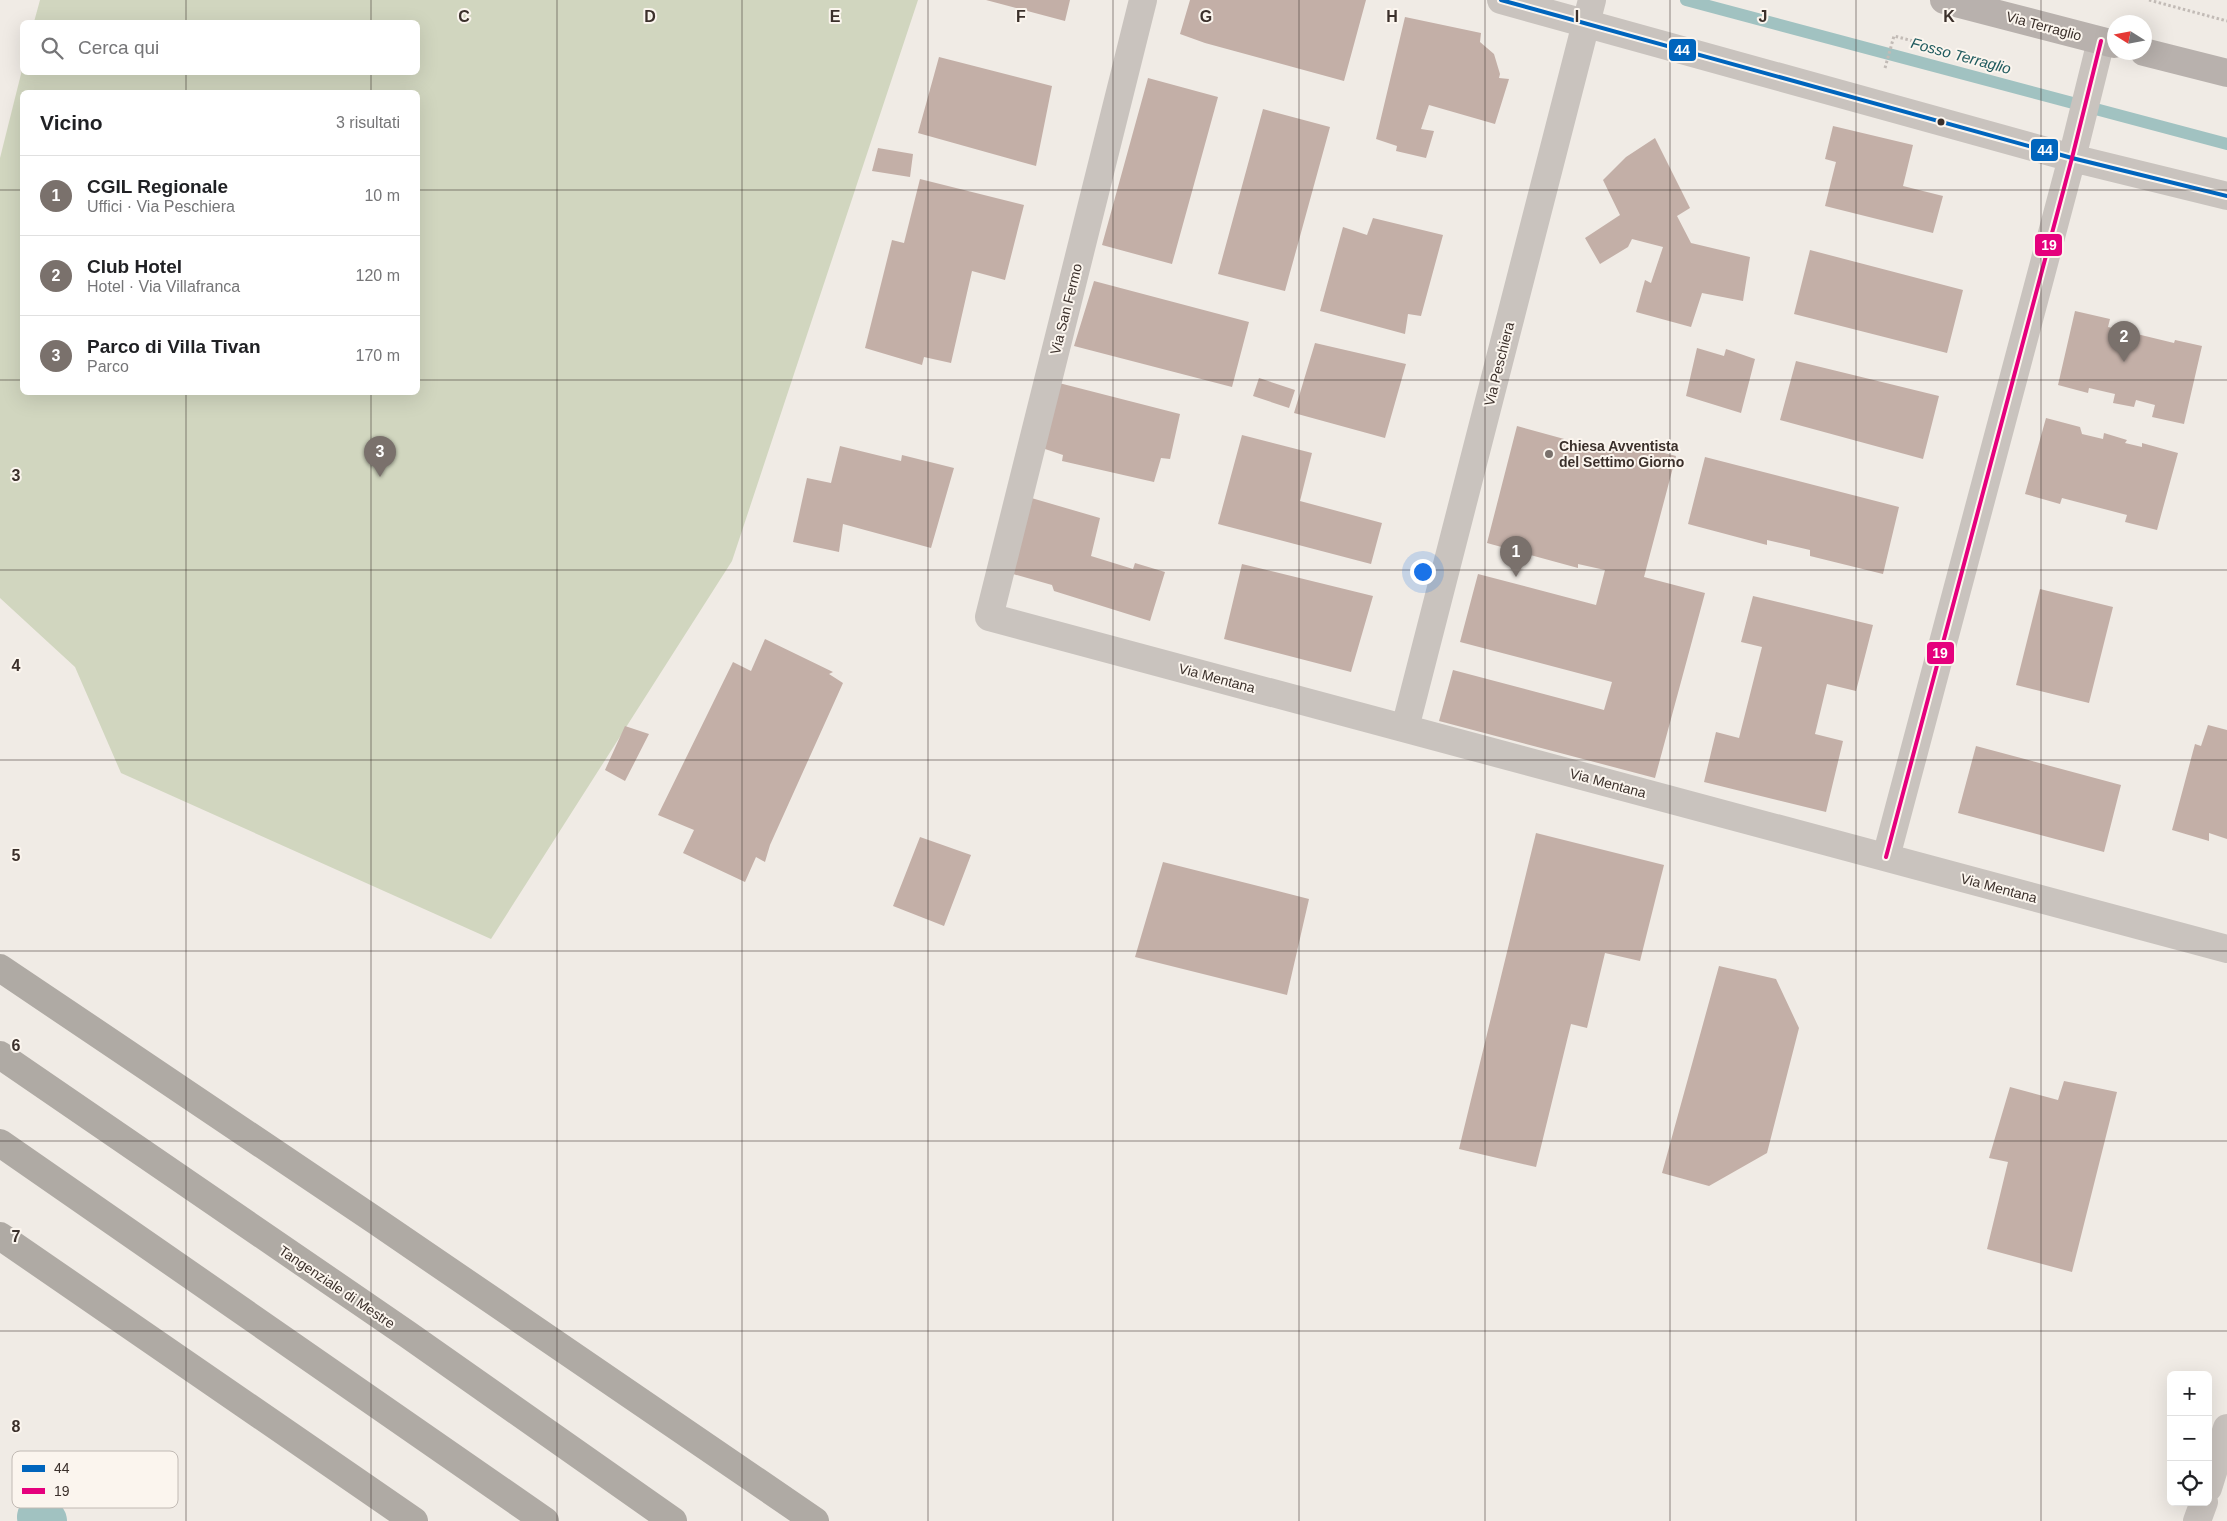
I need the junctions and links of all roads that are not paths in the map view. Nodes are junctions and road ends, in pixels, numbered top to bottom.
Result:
1 (1143, 0) edge
2 (1500, 0) edge
3 (1944, 0) edge
4 (1589, 12) edge
5 (2107, 43) edge
6 (2107, 45) edge
7 (2152, 54) edge
8 (2227, 73) edge
9 (2072, 158) junction
10 (2227, 196) edge
11 (989, 617) joint
12 (1405, 728) junction
13 (1886, 857) junction
14 (2227, 948) edge
15 (0, 968) edge
16 (0, 1055) edge
17 (0, 1143) edge
18 (0, 1236) edge
19 (2227, 1428) edge
20 (2212, 1475) edge
21 (414, 1521) edge
22 (545, 1521) edge
23 (673, 1521) edge
24 (815, 1521) edge

1 - 11 street, Via San Fermo
2 - 4 street
3 - 5 main road, Via Terraglio
4 - 9 street
4 - 12 street, Via Peschiera
6 - 9 street
7 - 8 main road
9 - 10 street
9 - 13 street
11 - 12 street, Via Mentana
12 - 13 street, Via Mentana
13 - 14 street, Via Mentana
15 - 24 highway
16 - 23 highway, Tangenziale di Mestre
17 - 22 highway
18 - 21 highway
19 - 20 street

